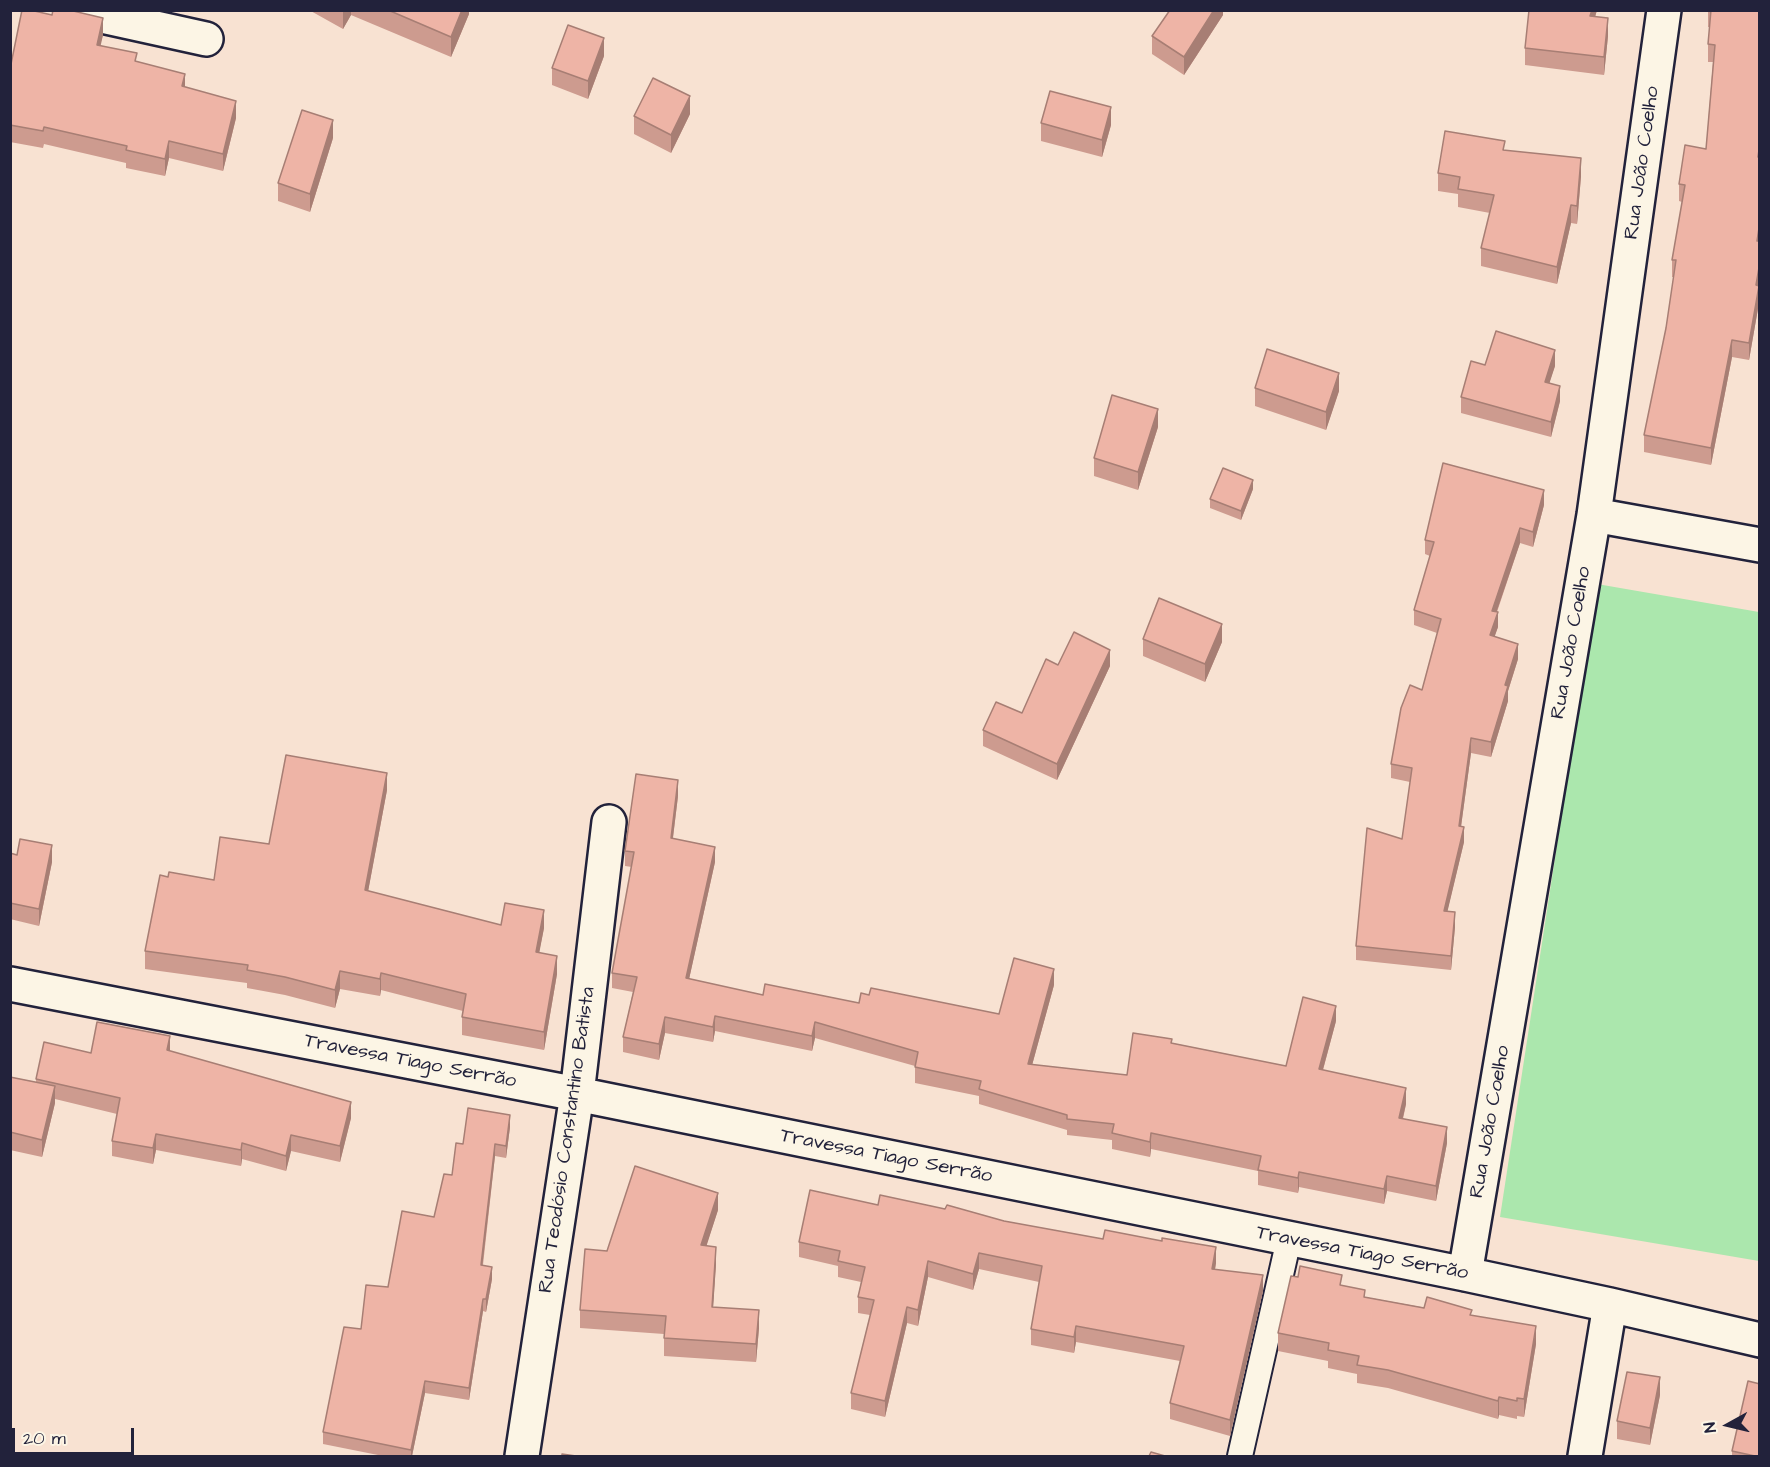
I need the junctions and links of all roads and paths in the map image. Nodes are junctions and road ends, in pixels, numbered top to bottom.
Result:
1 (74, 10) edge
2 (1664, 10) edge
3 (206, 39) dead end
4 (1594, 515) junction
5 (1760, 545) edge
6 (609, 822) dead end
7 (10, 984) edge
8 (577, 1094) junction
9 (1289, 1239) junction
10 (1465, 1274) junction
11 (1610, 1305) junction
12 (1760, 1340) edge
13 (522, 1456) edge
14 (1240, 1456) edge
15 (1585, 1456) edge

1 - 3 street
2 - 4 street, Rua João Coelho
4 - 5 street
4 - 10 street, Rua João Coelho
6 - 8 street, Rua Teodósio Constantino Batista
7 - 8 street, Travessa Tiago Serrão
8 - 9 street, Travessa Tiago Serrão
8 - 13 street, Rua Teodósio Constantino Batista
9 - 10 street, Travessa Tiago Serrão
9 - 14 lane
10 - 11 street, Travessa Tiago Serrão
11 - 12 street, Travessa Tiago Serrão
11 - 15 street

